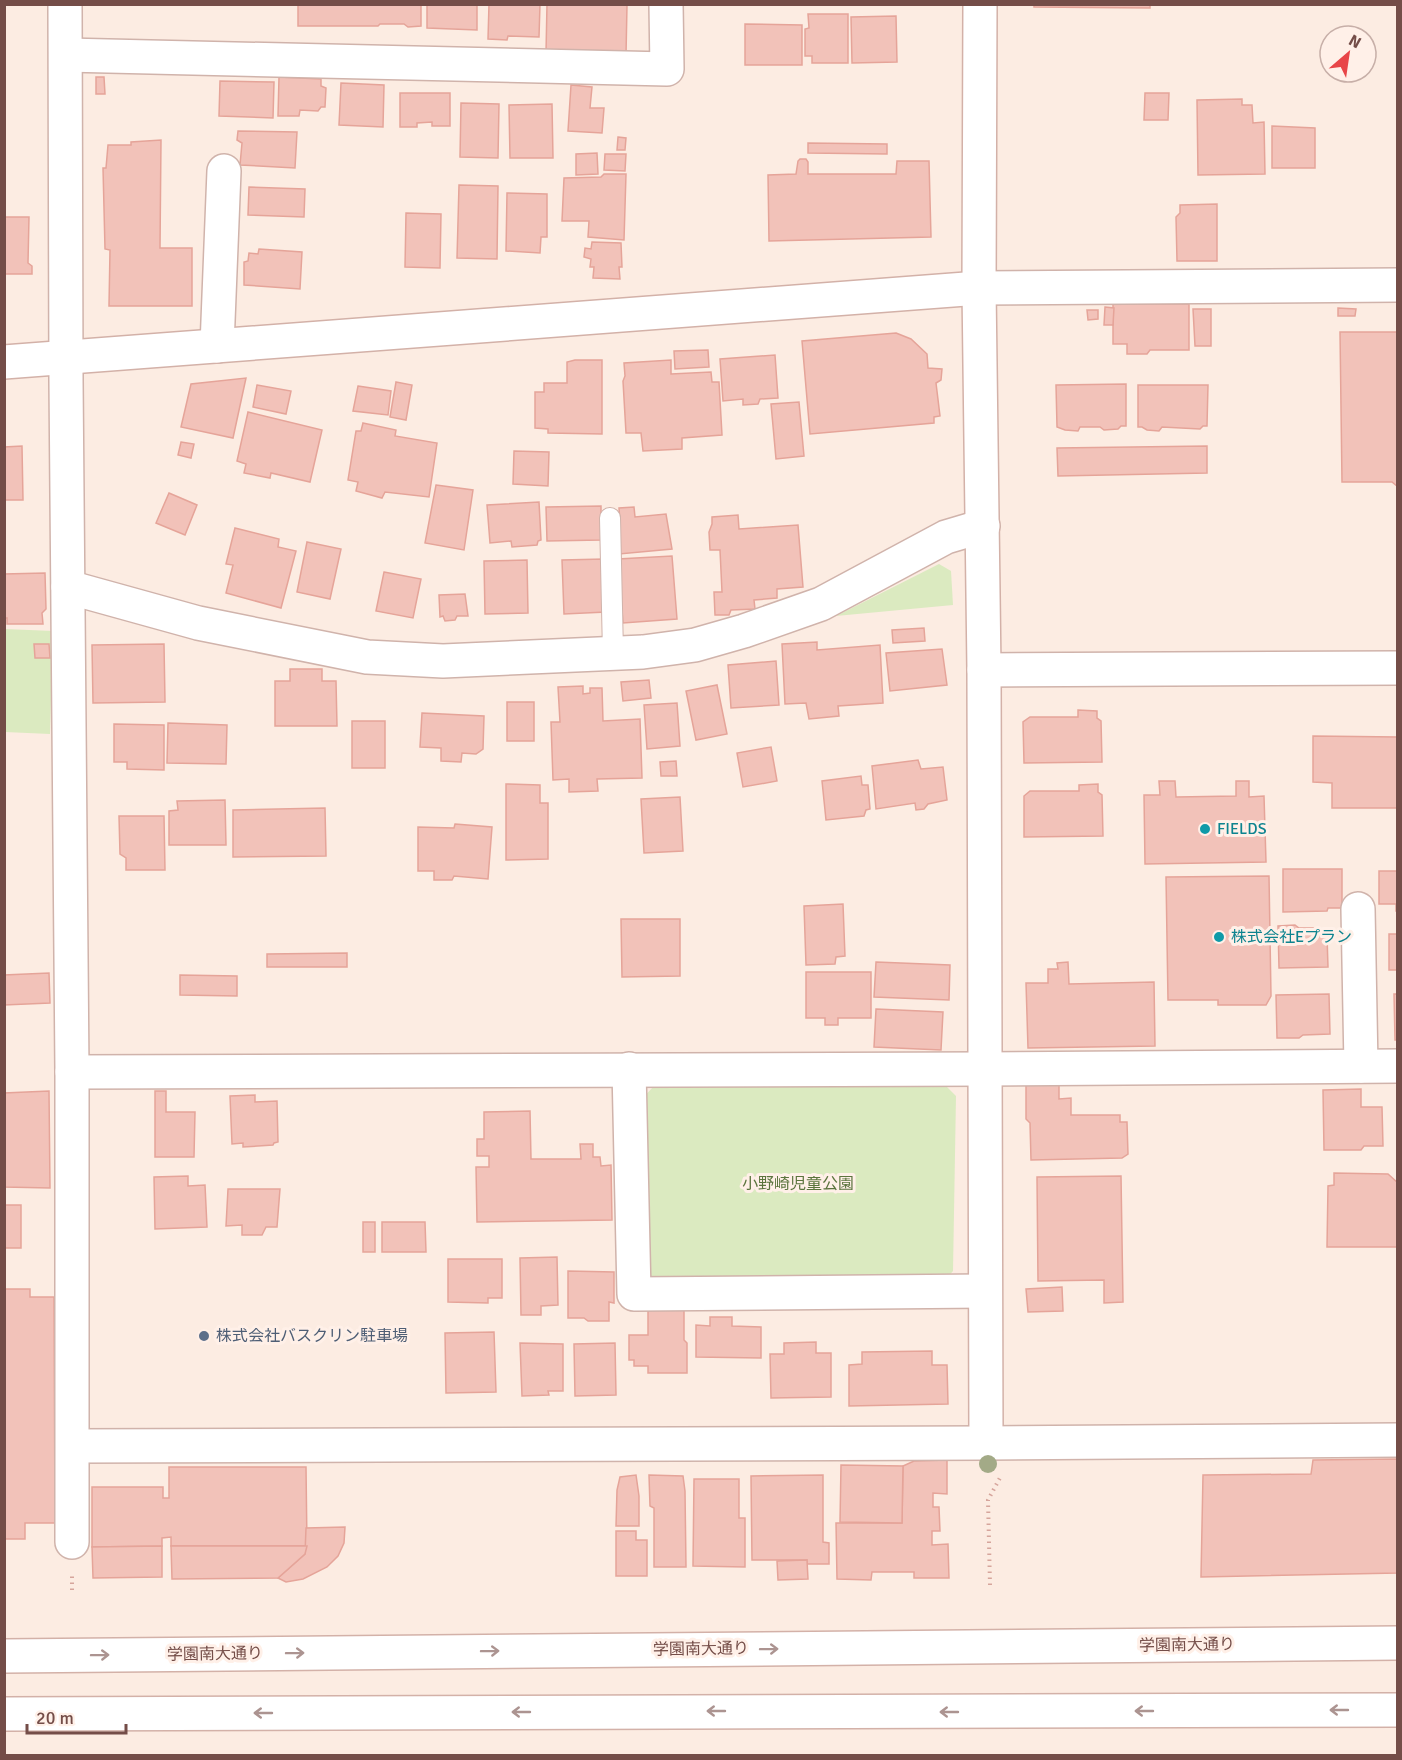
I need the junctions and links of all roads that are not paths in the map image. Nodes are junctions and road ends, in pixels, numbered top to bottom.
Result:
1 (65, 4) edge
2 (666, 4) edge
3 (980, 4) edge
4 (66, 55) junction
5 (224, 171) dead end
6 (1398, 285) edge
7 (979, 288) junction
8 (218, 346) junction
9 (66, 357) junction
10 (4, 362) edge
11 (610, 518) dead end
12 (982, 525) junction
13 (68, 586) junction
14 (614, 654) junction
15 (1398, 668) edge
16 (984, 670) junction
17 (1358, 909) dead end
18 (1361, 1066) junction
19 (1398, 1066) edge
20 (629, 1069) junction
21 (986, 1069) junction
22 (72, 1072) junction
23 (985, 1291) junction
24 (1398, 1440) edge
25 (986, 1443) junction
26 (73, 1446) junction
27 (72, 1542) dead end
28 (4, 1641) edge
29 (1398, 1643) edge
30 (42, 1655) junction
31 (4, 1656) edge
32 (1398, 1710) edge
33 (4, 1714) edge
34 (39, 1714) junction
35 (4, 1729) edge

1 - 4 street
2 - 4 street
3 - 7 street
4 - 9 street
5 - 8 street
6 - 7 street
7 - 8 street
7 - 12 street
8 - 9 street
9 - 10 street
9 - 13 street
11 - 14 lane
12 - 14 street
12 - 16 street
13 - 14 street
13 - 22 street
15 - 16 street
16 - 21 street
17 - 18 street
18 - 19 street
18 - 21 street
20 - 21 street
20 - 22 street
20 - 23 street
21 - 23 street
22 - 26 street
23 - 25 street
24 - 25 street
25 - 26 street
26 - 27 street
28 - 30 street
30 -> 29 street, 学園南大通り
30 - 31 street, 学園南大通り
32 -> 34 street
33 - 34 street
34 - 35 street

